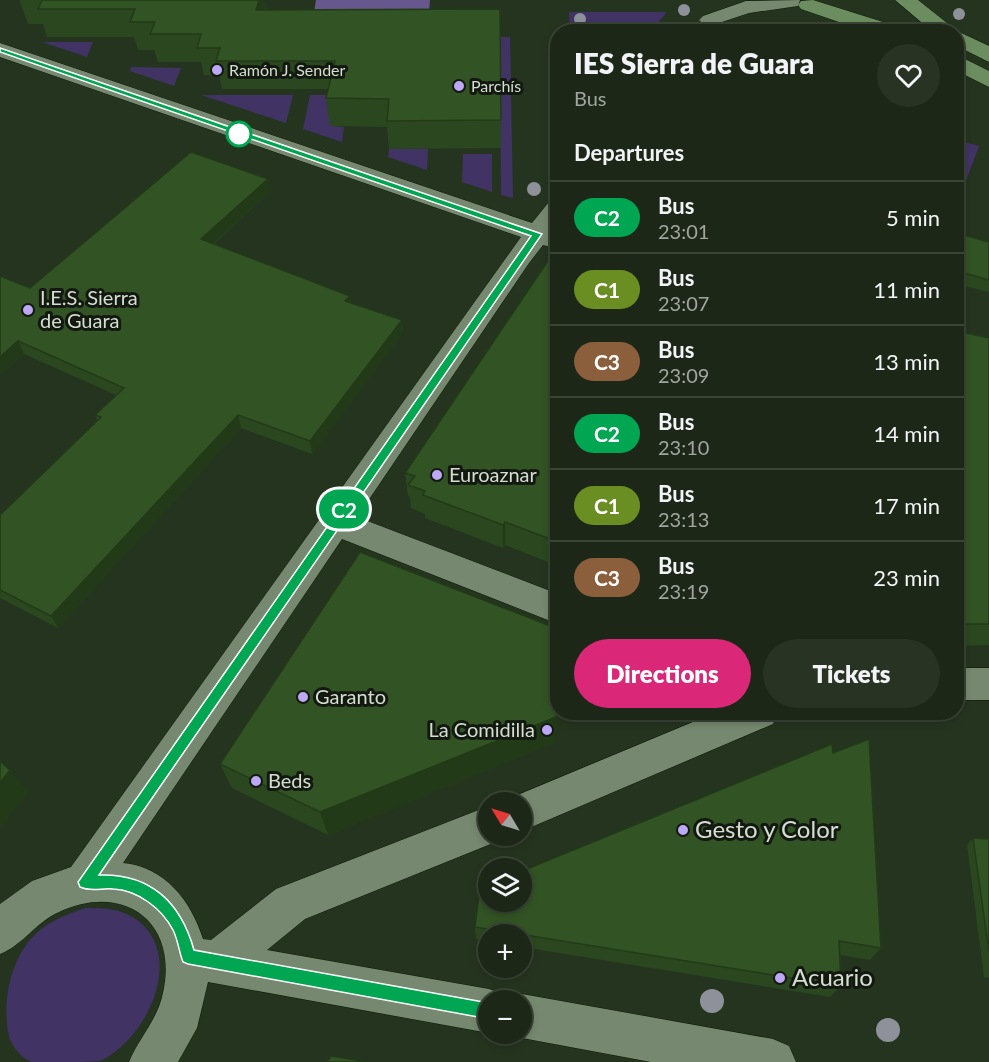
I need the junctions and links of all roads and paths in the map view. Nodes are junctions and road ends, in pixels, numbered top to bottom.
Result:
1 (725, 0) edge
2 (866, 0) edge
3 (905, 0) edge
4 (795, 2) edge
5 (707, 24) edge
6 (709, 24) edge
7 (865, 24) edge
8 (936, 24) edge
9 (964, 41) edge
10 (0, 50) edge
11 (989, 55) edge
12 (964, 67) edge
13 (989, 80) edge
14 (548, 238) edge
15 (335, 522) junction
16 (550, 606) edge
17 (964, 684) edge
18 (989, 684) edge
19 (718, 720) edge
20 (532, 807) edge
21 (478, 829) edge
22 (85, 882) junction
23 (0, 933) edge
24 (203, 959) junction
25 (478, 1009) edge
26 (532, 1018) edge
27 (152, 1062) edge
28 (773, 1062) edge

1 - 5 street
2 - 4 main road
3 - 8 main road
4 - 6 street
4 - 7 main road
9 - 11 main road
10 - 14 street
12 - 13 main road
14 - 15 street
15 - 16 street
15 - 22 street
17 - 18 street
19 - 20 street
21 - 24 street
22 - 23 street
22 - 24 street
24 - 25 street
24 - 27 street
26 - 28 street

